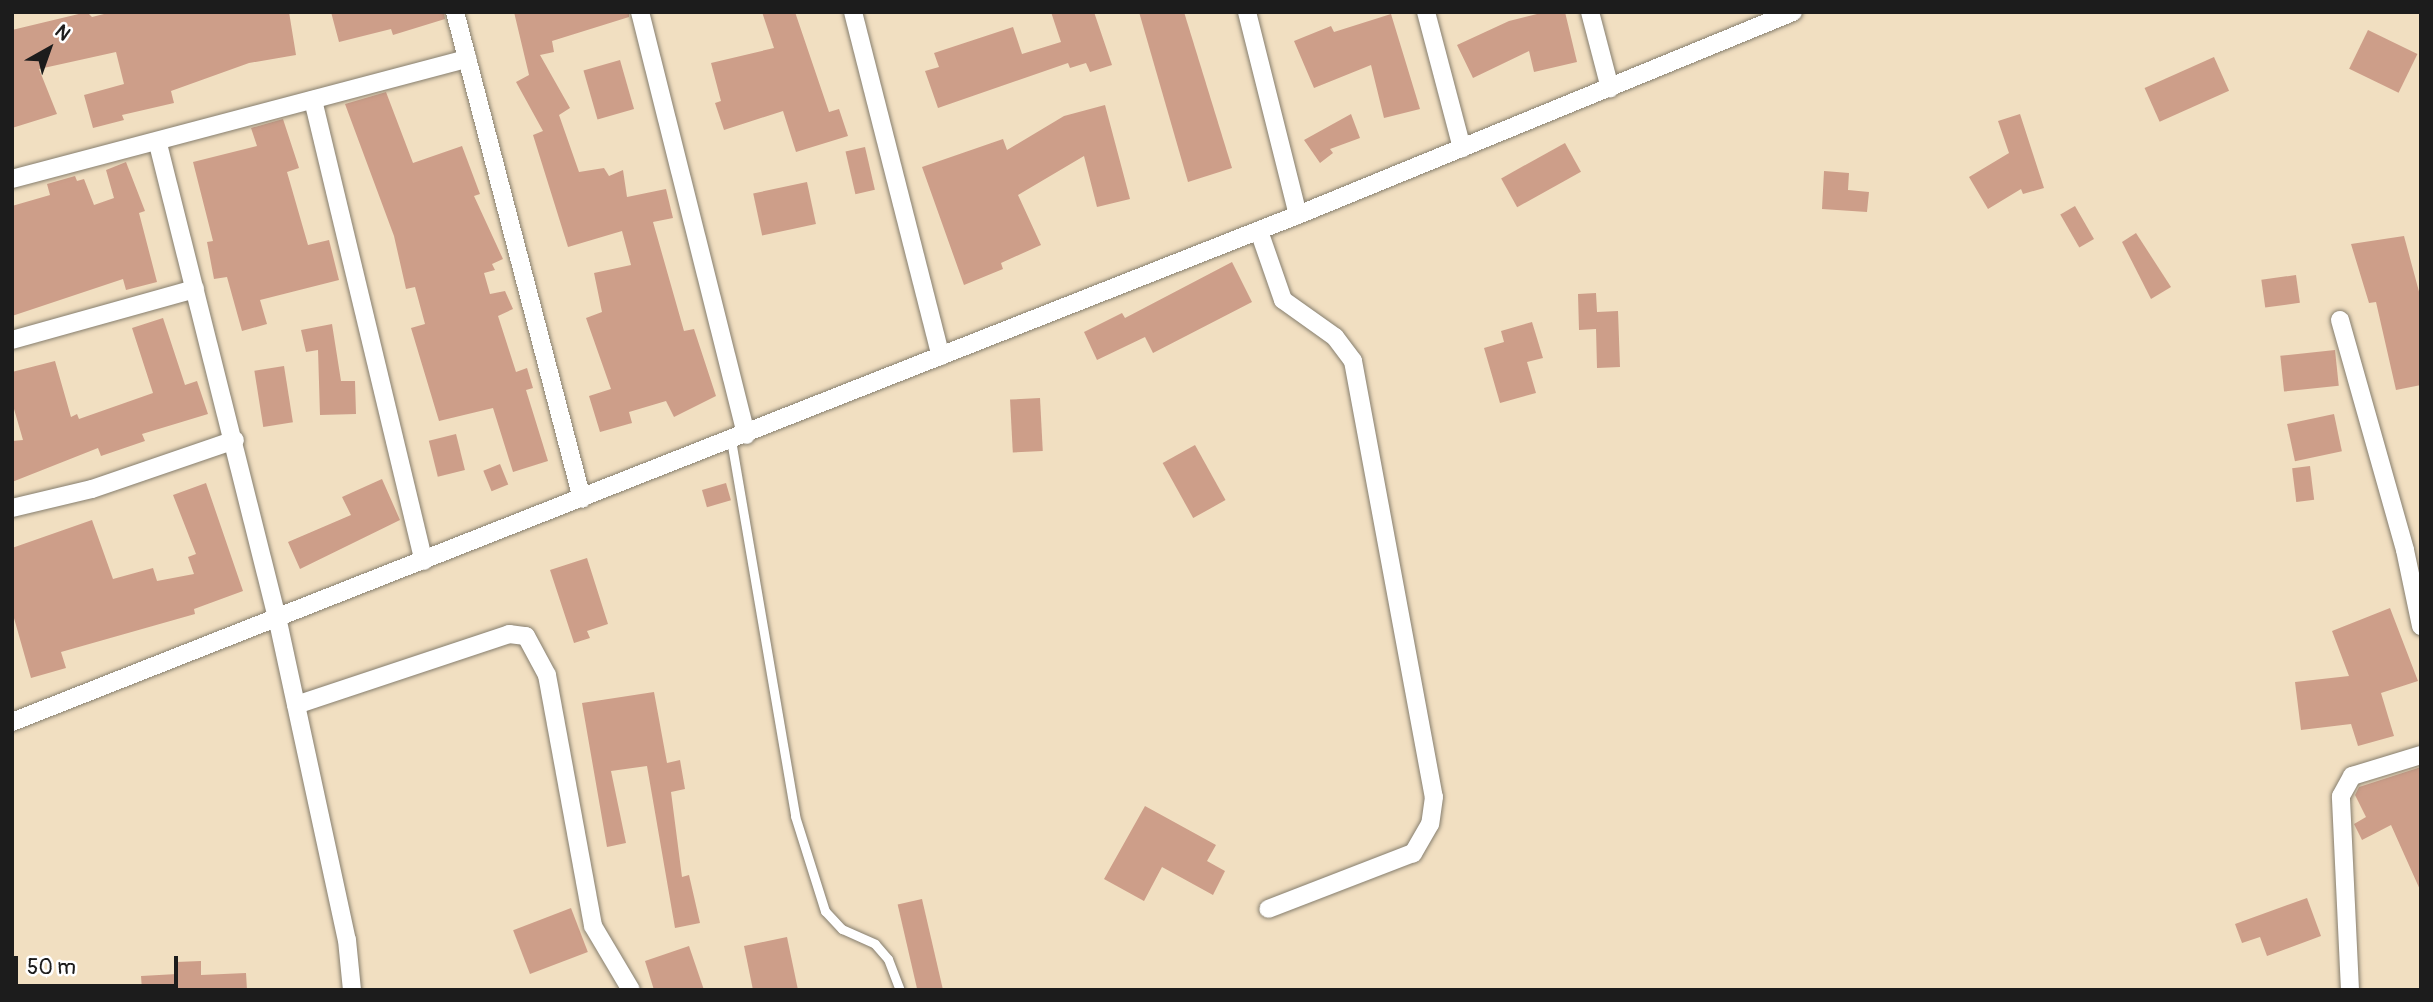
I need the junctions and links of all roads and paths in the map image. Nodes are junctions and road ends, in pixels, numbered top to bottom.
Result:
1 (455, 12) edge
2 (640, 12) edge
3 (853, 12) edge
4 (1247, 12) edge
5 (1426, 12) edge
6 (1590, 12) edge
7 (1793, 12) edge
8 (1766, 18) edge
9 (467, 59) junction
10 (1609, 88) junction
11 (313, 100) junction
12 (158, 144) junction
13 (1462, 148) junction
14 (12, 179) edge
15 (1298, 215) junction
16 (1259, 231) junction
17 (195, 289) junction
18 (2340, 320) dead end
19 (12, 340) edge
20 (941, 356) junction
21 (738, 437) junction
22 (235, 440) junction
23 (582, 499) junction
24 (12, 508) edge
25 (424, 561) junction
26 (277, 617) junction
27 (2421, 626) edge
28 (296, 705) junction
29 (12, 722) edge
30 (2421, 755) edge
31 (1268, 909) dead end
32 (352, 990) edge
33 (631, 990) edge
34 (900, 990) edge
35 (2350, 990) edge

1 - 9 street
2 - 21 street
3 - 20 street
4 - 15 street
5 - 13 street
6 - 10 street
7 - 8 street
8 - 10 street
9 - 11 street
9 - 23 street
10 - 13 street
11 - 12 street
11 - 25 street
12 - 14 street
12 - 17 street
13 - 15 street
15 - 16 street
16 - 20 street
16 - 31 street
17 - 19 street
17 - 22 street
18 - 27 street
20 - 21 street
21 - 23 street
21 - 34 lane
22 - 24 street
22 - 26 street
23 - 25 street
25 - 26 street
26 - 28 street
26 - 29 street
28 - 32 street
28 - 33 street
30 - 35 street

